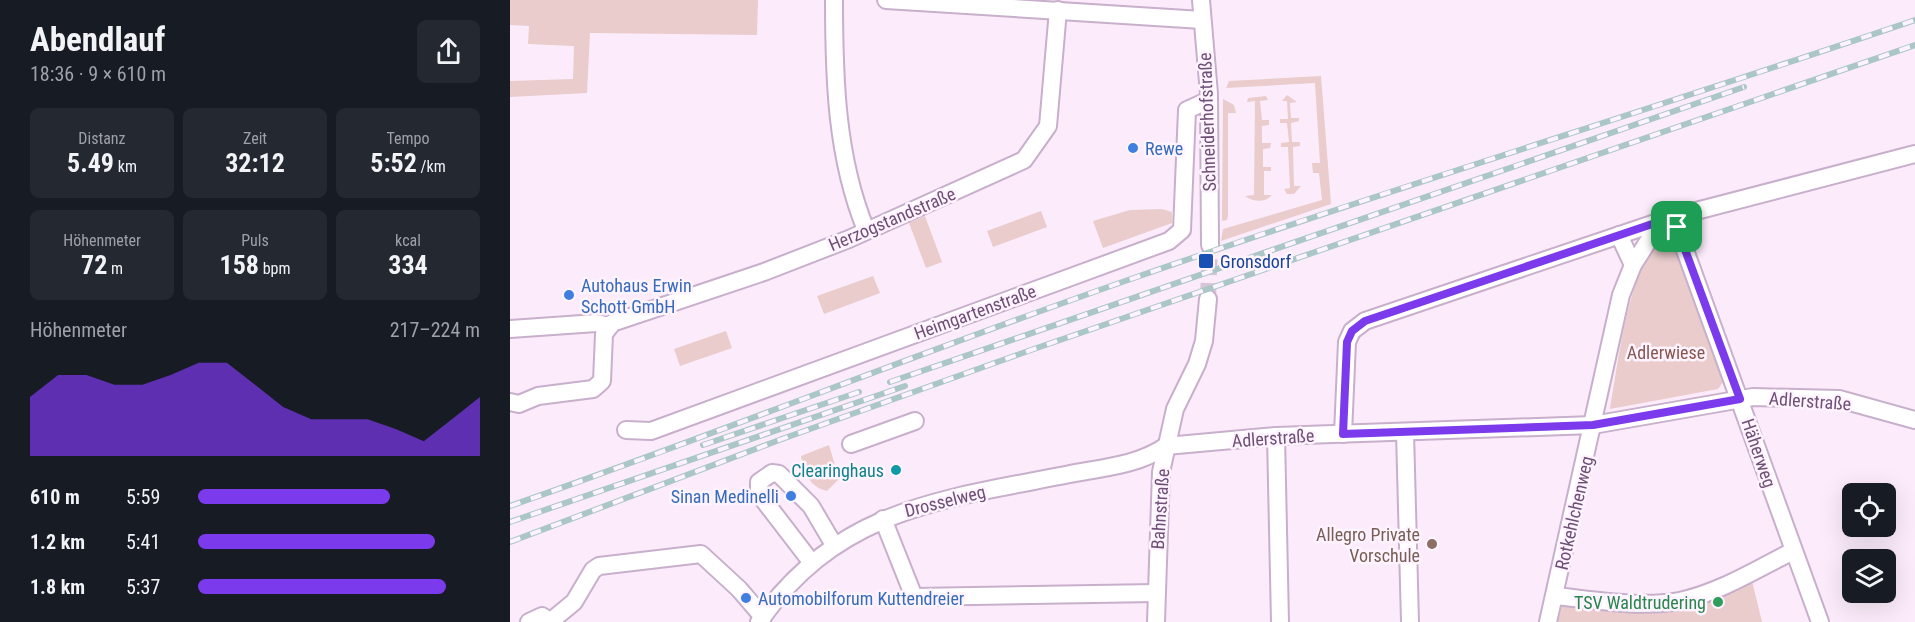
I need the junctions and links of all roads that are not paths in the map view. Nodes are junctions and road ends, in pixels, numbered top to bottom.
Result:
1 (834, 0) edge
2 (886, 0) edge
3 (1201, 0) edge
4 (1058, 10) junction
5 (1202, 20) junction
6 (1209, 100) junction
7 (1913, 160) edge
8 (1667, 219) junction
9 (866, 230) junction
10 (1619, 235) junction
11 (1210, 245) tunnel mouth
12 (1633, 264) junction
13 (1208, 299) tunnel mouth
14 (610, 326) junction
15 (510, 329) edge
16 (1740, 399) junction
17 (510, 402) edge
18 (1915, 420) edge
19 (915, 421) dead end
20 (1593, 425) junction
21 (626, 430) dead end
22 (1405, 432) junction
23 (1343, 434) junction
24 (1276, 436) junction
25 (851, 444) dead end
26 (1166, 446) junction
27 (883, 519) junction
28 (834, 545) junction
29 (1793, 551) junction
30 (812, 563) junction
31 (1156, 593) junction
32 (1555, 596) junction
33 (761, 620) edge
34 (529, 622) edge
35 (551, 622) edge
36 (1156, 622) edge
37 (1281, 622) edge
38 (1410, 622) edge
39 (1548, 622) edge
40 (1820, 622) edge

1 - 9 street
2 - 4 street
3 - 5 street, Schneiderhofstraße
4 - 5 street
4 - 9 street, Herzogstandstraße
5 - 6 street, Schneiderhofstraße
6 - 11 street, Schneiderhofstraße
6 - 21 street, Heimgartenstraße
7 - 8 street
8 - 10 street
8 - 12 street, Rotkehlchenweg
8 - 16 street, Häherweg
9 - 14 street, Herzogstandstraße
10 - 12 street
10 - 23 street
12 - 20 street, Rotkehlchenweg
13 - 26 street, Bahnstraße
14 - 15 street, Herzogstandstraße
14 - 17 street
16 - 18 street, Adlerstraße
16 - 20 street, Adlerstraße
16 - 29 street, Häherweg
19 - 25 street
20 - 22 street, Adlerstraße
20 - 32 street, Rotkehlchenweg
22 - 23 street, Adlerstraße
22 - 38 street
23 - 24 street, Adlerstraße
24 - 26 street, Adlerstraße
24 - 37 street
26 - 27 street, Drosselweg
26 - 31 street, Bahnstraße
27 - 28 street, Drosselweg
27 - 31 street
28 - 30 street, Drosselweg
28 - 30 street
29 - 32 street
29 - 40 street, Häherweg
30 - 33 street, Drosselweg
31 - 36 street, Bahnstraße
32 - 39 street, Rotkehlchenweg
33 - 35 street
34 - 35 street

